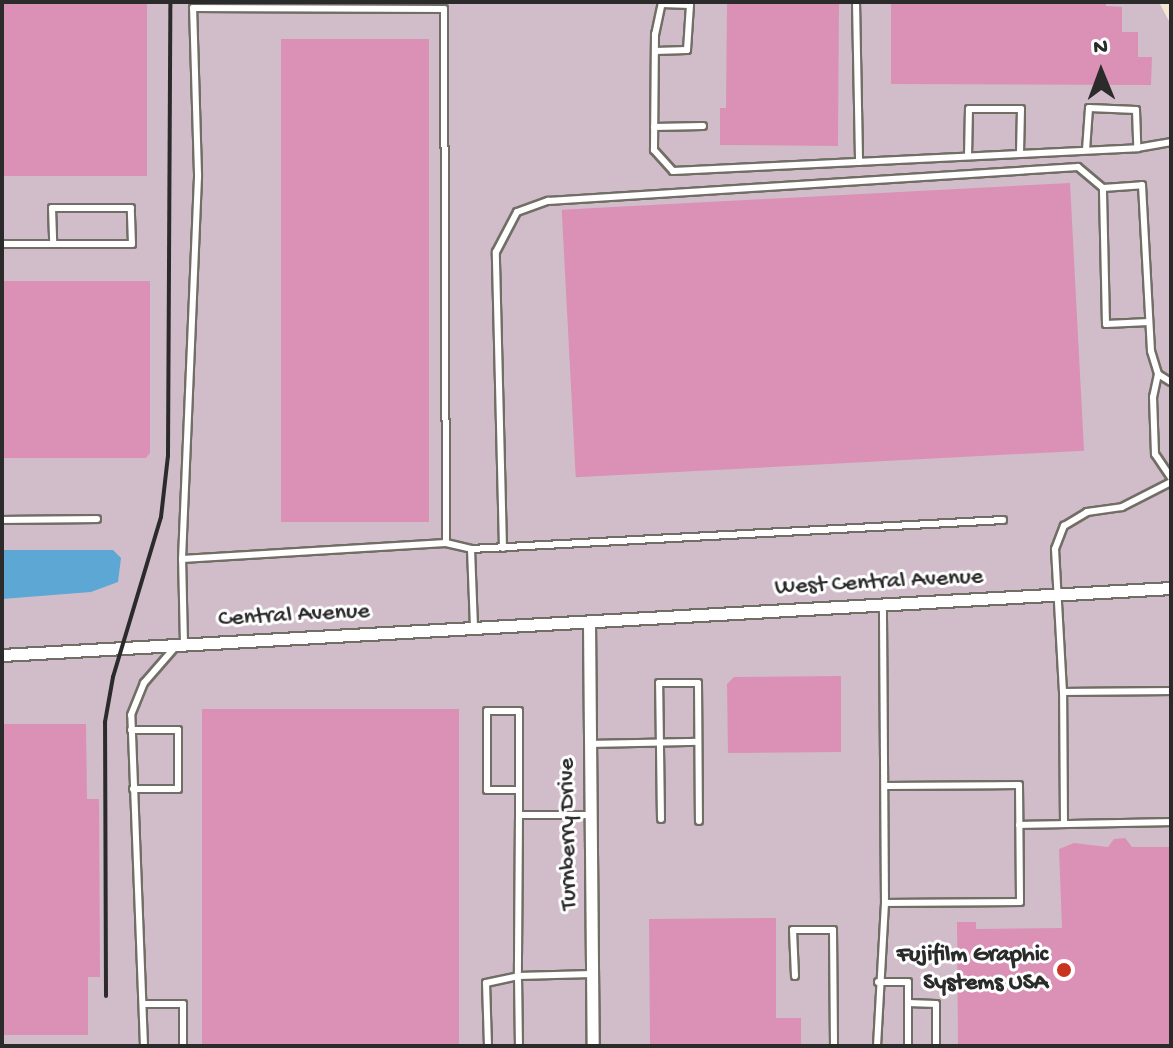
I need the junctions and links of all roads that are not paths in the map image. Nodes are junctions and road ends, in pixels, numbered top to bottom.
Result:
1 (856, 2) edge
2 (662, 3) edge
3 (193, 5) edge
4 (655, 51) junction
5 (703, 126) dead end
6 (654, 127) junction
7 (1171, 142) edge
8 (1137, 148) junction
9 (1086, 150) junction
10 (1020, 154) junction
11 (968, 156) junction
12 (859, 162) junction
13 (1103, 188) junction
14 (2, 244) edge
15 (53, 244) junction
16 (1149, 322) junction
17 (1158, 374) junction
18 (1171, 382) edge
19 (1171, 480) edge
20 (97, 519) dead end
21 (2, 520) edge
22 (1003, 520) dead end
23 (446, 543) junction
24 (503, 548) junction
25 (471, 549) junction
26 (182, 559) junction
27 (1171, 588) edge
28 (1057, 595) junction
29 (883, 605) junction
30 (589, 622) junction
31 (474, 628) junction
32 (181, 645) junction
33 (2, 655) edge
34 (1171, 691) edge
35 (1063, 692) junction
36 (131, 730) junction
37 (698, 742) junction
38 (660, 743) junction
39 (590, 744) junction
40 (885, 786) junction
41 (133, 789) junction
42 (519, 790) junction
43 (519, 815) junction
44 (591, 815) junction
45 (661, 819) dead end
46 (699, 821) dead end
47 (1171, 822) edge
48 (1064, 823) junction
49 (1019, 825) junction
50 (885, 903) junction
51 (592, 974) junction
52 (518, 976) junction
53 (795, 976) dead end
54 (878, 982) junction
55 (908, 1003) junction
56 (144, 1004) junction
57 (144, 1046) edge
58 (183, 1046) edge
59 (488, 1046) edge
60 (519, 1046) edge
61 (593, 1046) edge
62 (834, 1046) edge
63 (877, 1046) edge
64 (908, 1046) edge
65 (936, 1046) edge

1 - 12 lane
2 - 4 lane
2 - 4 lane
3 - 23 lane
3 - 26 lane
4 - 6 lane
5 - 6 lane
6 - 12 lane
7 - 8 lane
8 - 9 lane
8 - 9 lane
9 - 10 lane
10 - 11 lane
10 - 11 lane
11 - 12 lane
13 - 16 lane
13 - 16 lane
13 - 24 lane
14 - 15 lane
15 - 15 lane
16 - 17 lane
17 - 18 lane
17 - 19 lane
19 - 28 lane
20 - 21 lane
22 - 24 lane
23 - 25 lane
23 - 26 lane
24 - 25 lane
25 - 31 lane
26 - 32 lane
27 - 28 street, West Central Avenue
28 - 29 street, West Central Avenue
28 - 35 lane
29 - 30 street, West Central Avenue
29 - 40 lane
30 - 31 street, Central Avenue
30 - 39 street, Turnberry Drive
31 - 32 street, Central Avenue
32 - 33 street, Central Avenue
32 - 36 lane
34 - 35 lane
35 - 48 lane
36 - 41 lane
36 - 41 lane
37 - 38 lane
37 - 38 lane
37 - 46 lane
38 - 39 lane
38 - 45 lane
39 - 44 street, Turnberry Drive
40 - 49 lane
40 - 50 lane
41 - 56 lane
42 - 42 lane
42 - 43 lane
43 - 44 lane
43 - 52 lane
44 - 51 street, Turnberry Drive
47 - 48 lane
48 - 49 lane
49 - 50 lane
50 - 54 lane
51 - 52 lane
51 - 61 street, Turnberry Drive
52 - 59 lane
52 - 60 lane
53 - 62 lane
54 - 55 lane
54 - 63 lane
55 - 64 lane
55 - 65 lane
56 - 57 lane
56 - 58 lane

